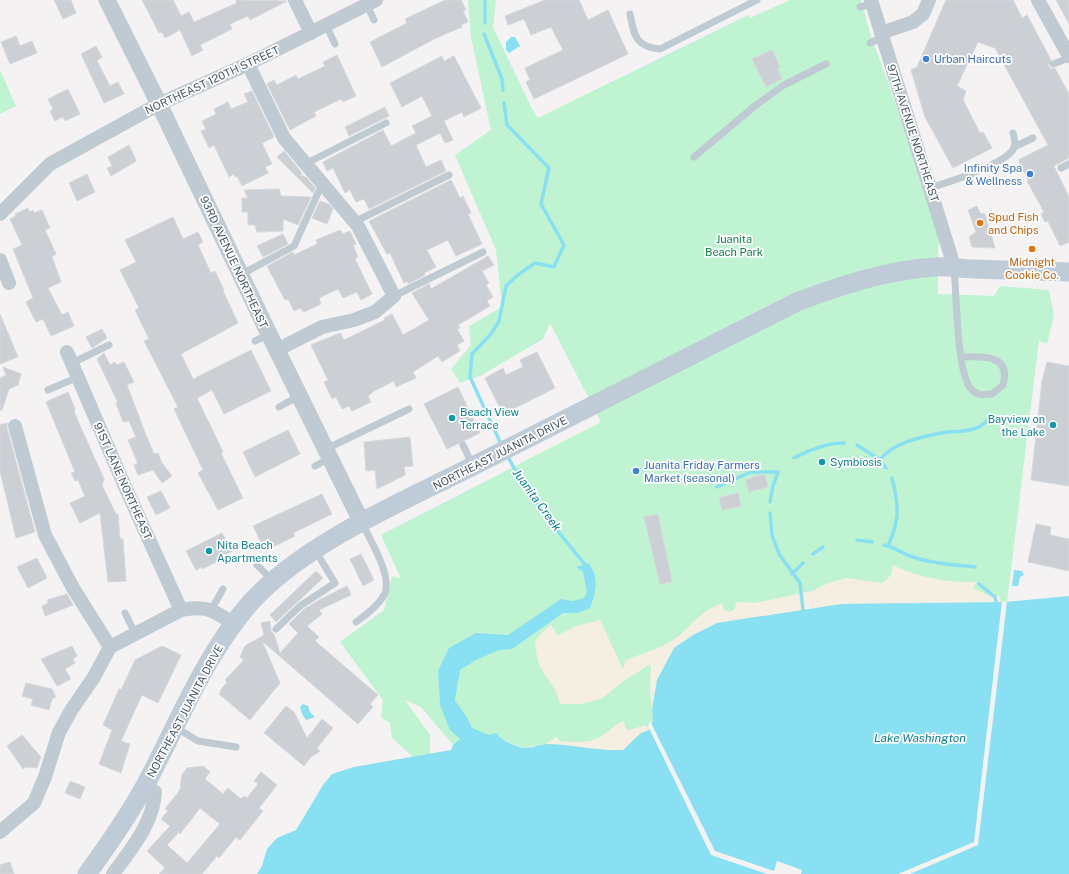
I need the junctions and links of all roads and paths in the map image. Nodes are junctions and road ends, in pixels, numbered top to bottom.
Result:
1 (106, 0) edge
2 (295, 0) edge
3 (756, 0) edge
4 (929, 0) edge
5 (1038, 0) edge
6 (371, 2) edge
7 (868, 4) edge
8 (630, 14) dead end
9 (374, 20) dead end
10 (326, 25) junction
11 (311, 33) junction
12 (878, 38) junction
13 (335, 44) dead end
14 (1069, 57) edge
15 (248, 64) junction
16 (826, 64) dead end
17 (1053, 64) dead end
18 (159, 104) junction
19 (386, 124) dead end
20 (1013, 133) dead end
21 (1033, 138) dead end
22 (1014, 148) junction
23 (694, 158) dead end
24 (305, 164) junction
25 (1069, 164) edge
26 (1061, 168) dead end
27 (449, 175) dead end
28 (322, 184) junction
29 (930, 188) junction
30 (0, 214) edge
31 (354, 222) junction
32 (483, 252) dead end
33 (0, 260) edge
34 (954, 266) junction
35 (1069, 272) edge
36 (240, 275) junction
37 (9, 283) dead end
38 (394, 296) junction
39 (109, 345) dead end
40 (277, 350) junction
41 (70, 357) joint
42 (961, 357) junction
43 (78, 378) junction
44 (48, 390) dead end
45 (299, 396) junction
46 (279, 406) dead end
47 (410, 409) dead end
48 (15, 426) dead end
49 (462, 445) dead end
50 (328, 454) junction
51 (315, 466) dead end
52 (473, 466) junction
53 (362, 523) junction
54 (315, 550) junction
55 (257, 565) dead end
56 (273, 581) junction
57 (224, 589) dead end
58 (181, 610) junction
59 (211, 610) junction
60 (125, 613) dead end
61 (356, 622) dead end
62 (234, 624) junction
63 (276, 629) dead end
64 (136, 633) junction
65 (110, 647) junction
66 (175, 727) junction
67 (236, 747) dead end
68 (145, 785) junction
69 (0, 832) edge
70 (87, 874) edge
71 (113, 874) edge

1 - 18 street, 93RD AVENUE NORTHEAST
2 - 11 street
3 - 8 lane
4 - 12 street
5 - 14 street
6 - 9 lane
6 - 10 street, NORTHEAST 120TH STREET
7 - 12 street, 97TH AVENUE NORTHEAST
10 - 11 street, NORTHEAST 120TH STREET
10 - 13 lane
11 - 15 street, NORTHEAST 120TH STREET
12 - 29 street, 97TH AVENUE NORTHEAST
14 - 17 lane
15 - 18 street, NORTHEAST 120TH STREET
15 - 24 street
16 - 23 lane
18 - 30 street, NORTHEAST 120TH STREET
18 - 36 street, 93RD AVENUE NORTHEAST
19 - 24 lane
20 - 22 lane
21 - 22 lane
22 - 29 lane
24 - 28 street
25 - 26 lane
27 - 31 lane
28 - 31 street
28 - 36 lane
29 - 34 street, 97TH AVENUE NORTHEAST
31 - 38 street
32 - 38 lane
33 - 37 street
34 - 35 main road, NORTHEAST JUANITA DRIVE
34 - 42 lane
34 - 52 main road, NORTHEAST JUANITA DRIVE
36 - 40 street, 93RD AVENUE NORTHEAST
38 - 40 street
39 - 41 lane
40 - 45 street, 93RD AVENUE NORTHEAST
41 - 43 street, 91ST LANE NORTHEAST
42 - 42 lane
43 - 44 lane
43 - 58 street, 91ST LANE NORTHEAST
45 - 46 lane
45 - 50 street, 93RD AVENUE NORTHEAST
47 - 50 lane
48 - 65 street
49 - 52 lane
50 - 51 lane
50 - 53 street, 93RD AVENUE NORTHEAST
52 - 53 main road, NORTHEAST JUANITA DRIVE
53 - 54 main road, NORTHEAST JUANITA DRIVE
53 - 61 lane
54 - 56 main road, NORTHEAST JUANITA DRIVE
54 - 63 lane
55 - 56 lane
56 - 62 main road, NORTHEAST JUANITA DRIVE
57 - 59 lane
58 - 59 street
58 - 64 street
59 - 62 street
60 - 64 lane
62 - 66 main road, NORTHEAST JUANITA DRIVE
64 - 65 street
65 - 69 street
66 - 67 lane
66 - 68 main road, NORTHEAST JUANITA DRIVE
68 - 70 main road, NORTHEAST JUANITA DRIVE
68 - 71 street

